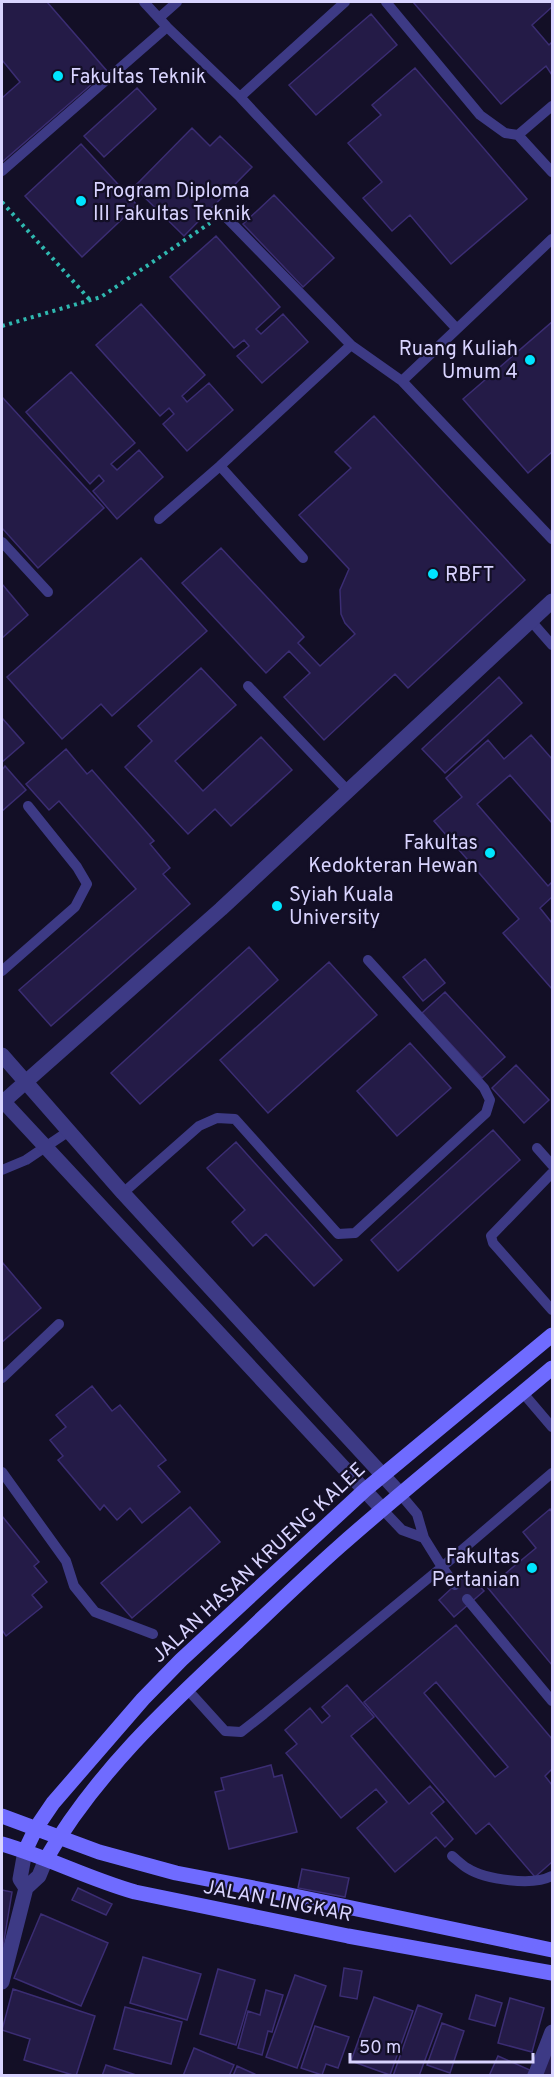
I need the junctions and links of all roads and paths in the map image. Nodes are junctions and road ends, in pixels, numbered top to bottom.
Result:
1 (144, 2) edge
2 (177, 2) edge
3 (345, 2) edge
4 (386, 2) edge
5 (159, 18) junction
6 (167, 27) junction
7 (240, 97) junction
8 (552, 106) edge
9 (518, 135) junction
10 (2, 171) edge
11 (552, 172) edge
12 (2, 202) edge
13 (223, 214) joint
14 (552, 239) edge
15 (90, 300) junction
16 (2, 326) edge
17 (457, 329) junction
18 (351, 345) junction
19 (402, 381) junction
20 (220, 466) junction
21 (159, 519) dead end
22 (552, 538) edge
23 (2, 542) edge
24 (303, 558) dead end
25 (48, 592) dead end
26 (552, 602) edge
27 (531, 621) junction
28 (552, 645) edge
29 (248, 686) dead end
30 (348, 791) junction
31 (28, 806) dead end
32 (368, 960) dead end
33 (2, 971) edge
34 (2, 1055) edge
35 (26, 1082) junction
36 (2, 1101) edge
37 (69, 1131) junction
38 (47, 1147) junction
39 (537, 1148) dead end
40 (552, 1165) edge
41 (2, 1170) edge
42 (552, 1173) edge
43 (123, 1193) junction
44 (552, 1310) edge
45 (59, 1324) dead end
46 (552, 1335) edge
47 (552, 1368) edge
48 (2, 1378) edge
49 (523, 1393) junction
50 (552, 1428) edge
51 (2, 1472) edge
52 (552, 1473) edge
53 (384, 1474) junction
54 (365, 1490) junction
55 (401, 1495) junction
56 (383, 1510) junction
57 (424, 1538) junction
58 (441, 1567) junction
59 (455, 1585) dead end
60 (467, 1599) dead end
61 (153, 1634) dead end
62 (187, 1689) junction
63 (552, 1701) edge
64 (2, 1816) edge
65 (36, 1828) junction
66 (59, 1837) junction
67 (2, 1844) edge
68 (25, 1851) junction
69 (452, 1856) dead end
70 (46, 1859) junction
71 (552, 1876) edge
72 (26, 1888) junction
73 (552, 1950) edge
74 (552, 1973) edge
75 (2, 1982) edge
76 (552, 2032) edge
77 (535, 2076) edge

1 - 5 lane
2 - 5 lane
3 - 7 lane
4 - 9 lane
5 - 6 lane
6 - 7 lane
6 - 10 lane
7 - 17 lane
8 - 9 lane
9 - 11 lane
12 - 15 path
13 - 15 path
13 - 18 lane
14 - 17 lane
15 - 16 path
17 - 19 lane
18 - 19 lane
18 - 20 lane
19 - 22 lane
20 - 21 lane
20 - 24 lane
23 - 25 lane
26 - 27 street
27 - 28 lane
27 - 30 street
29 - 30 lane
30 - 35 street
31 - 33 lane
32 - 43 lane
34 - 35 street
35 - 36 street
35 - 37 street
36 - 38 street
37 - 38 lane
37 - 43 street
38 - 41 lane
38 - 54 street
39 - 40 lane
42 - 44 lane
43 - 53 street
45 - 48 lane
46 - 53 street, JALAN HASAN KRUENG KALEE
47 - 49 street
49 - 50 lane
49 - 55 street
51 - 61 lane
52 - 58 lane
53 - 54 street, JALAN HASAN KRUENG KALEE
53 - 55 street
54 - 56 street
54 - 65 street, JALAN HASAN KRUENG KALEE
55 - 56 street
55 - 57 lane
56 - 57 lane
56 - 62 street
57 - 58 lane
58 - 59 lane
58 - 62 lane
60 - 63 lane
62 - 66 street
64 - 65 street
65 - 66 street
65 - 68 street, JALAN HASAN KRUENG KALEE
66 - 70 street
66 - 73 street
67 - 68 street, JALAN LINGKAR
68 - 70 street, JALAN LINGKAR
68 - 72 street
69 - 71 lane
70 - 72 street
70 - 74 street, JALAN LINGKAR
72 - 75 street
76 - 77 street

